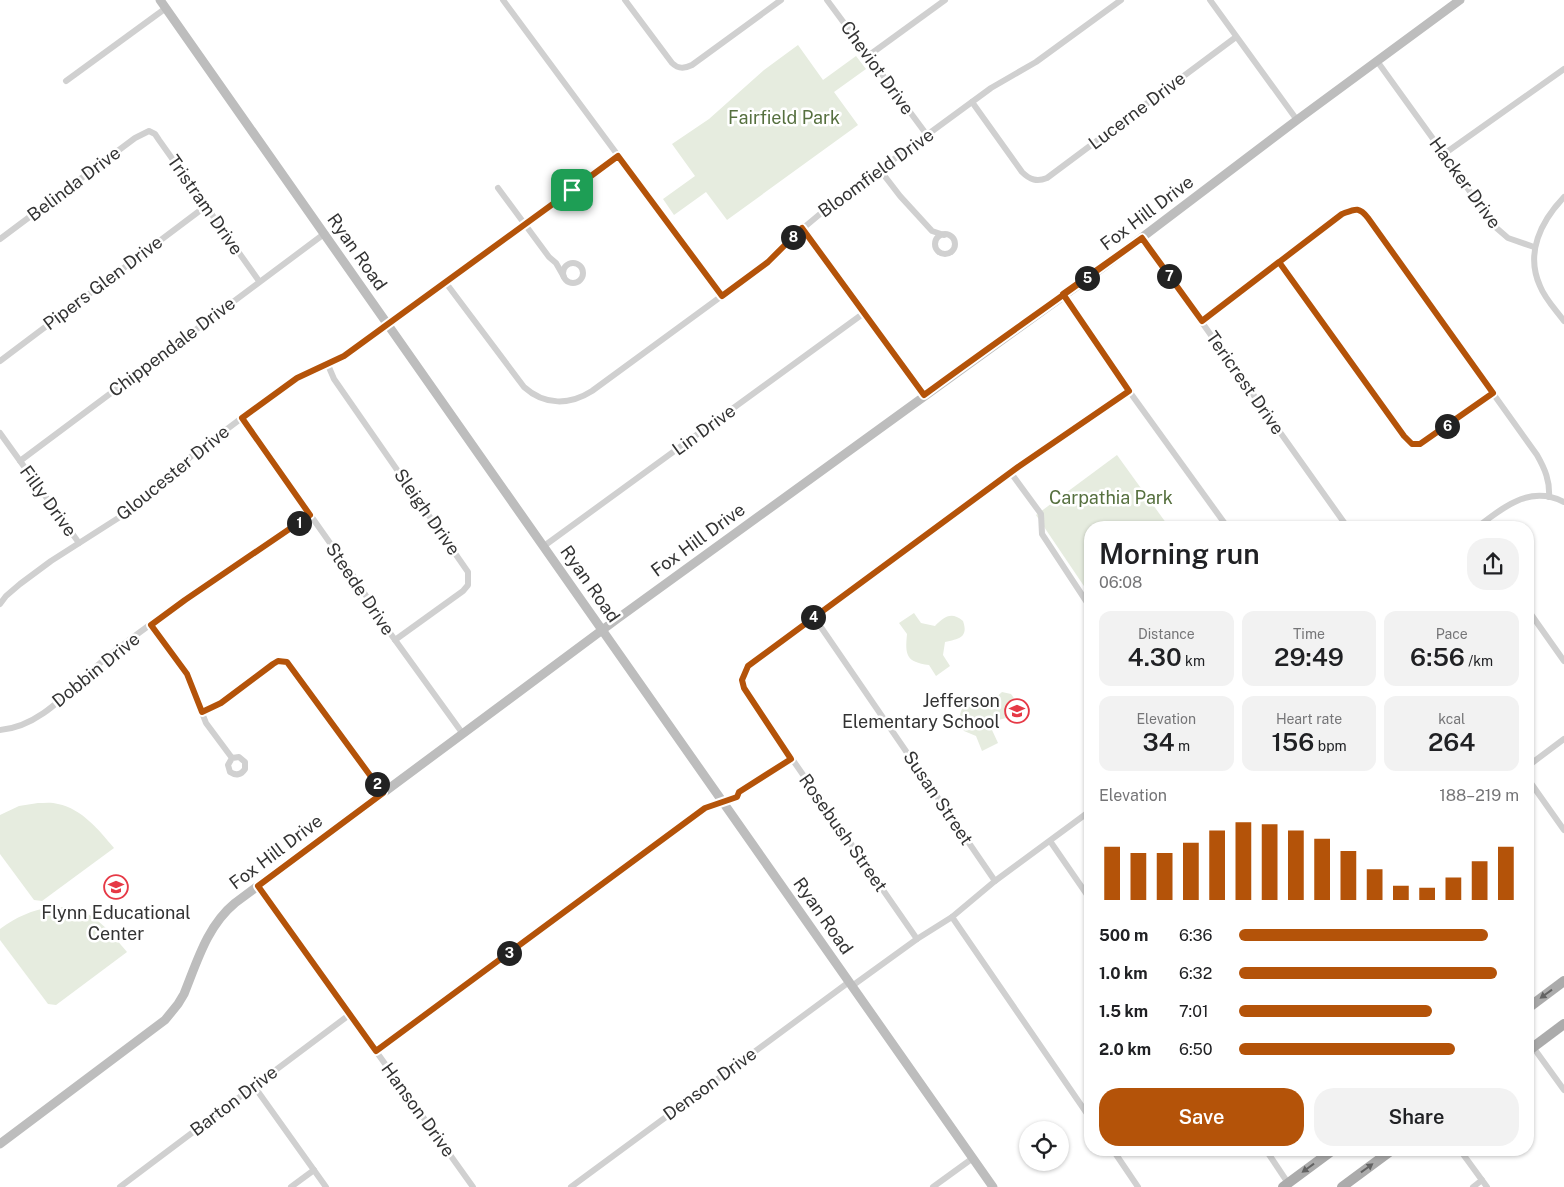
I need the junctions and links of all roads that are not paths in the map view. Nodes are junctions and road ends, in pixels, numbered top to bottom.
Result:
1 (160, 0) edge
2 (503, 0) edge
3 (625, 0) edge
4 (780, 0) edge
5 (827, 0) edge
6 (945, 0) edge
7 (1121, 0) edge
8 (1210, 0) edge
9 (1460, 0) edge
10 (166, 8) junction
11 (1236, 37) junction
12 (868, 56) junction
13 (1376, 62) junction
14 (1564, 69) edge
15 (66, 81) dead end
16 (972, 102) junction
17 (1297, 120) junction
18 (149, 130) joint
19 (927, 135) junction
20 (1444, 154) junction
21 (618, 156) junction
22 (880, 170) junction
23 (498, 188) dead end
24 (1564, 197) edge
25 (206, 206) junction
26 (525, 224) junction
27 (802, 228) junction
28 (932, 231) junction
29 (324, 234) junction
30 (944, 235) junction
31 (1142, 238) junction
32 (0, 239) edge
33 (935, 243) junction
34 (1534, 247) junction
35 (1279, 262) junction
36 (556, 263) junction
37 (573, 263) junction
38 (564, 277) junction
39 (260, 281) junction
40 (446, 283) junction
41 (1063, 294) junction
42 (722, 296) junction
43 (864, 314) junction
44 (1563, 319) edge
45 (1202, 321) junction
46 (389, 324) junction
47 (0, 361) edge
48 (328, 365) junction
49 (1129, 391) junction
50 (1493, 393) junction
51 (924, 395) junction
52 (242, 418) junction
53 (0, 433) edge
54 (20, 461) junction
55 (1011, 473) junction
56 (1549, 497) junction
57 (1564, 502) edge
58 (310, 515) junction
59 (1223, 521) edge
60 (1343, 521) edge
61 (1486, 521) edge
62 (79, 544) junction
63 (544, 546) junction
64 (1084, 597) edge
65 (0, 604) edge
66 (814, 617) junction
67 (1534, 618) edge
68 (151, 625) junction
69 (603, 630) junction
70 (394, 640) junction
71 (1564, 661) edge
72 (202, 712) junction
73 (0, 730) edge
74 (463, 734) junction
75 (1564, 739) edge
76 (232, 758) dead end
77 (791, 759) junction
78 (1534, 762) edge
79 (1534, 788) edge
80 (383, 793) junction
81 (722, 801) junction
82 (1084, 816) edge
83 (1564, 830) edge
84 (1050, 841) junction
85 (995, 881) junction
86 (258, 886) junction
87 (1084, 890) edge
88 (952, 917) junction
89 (917, 939) junction
90 (1564, 981) edge
91 (850, 984) junction
92 (1534, 1004) edge
93 (349, 1015) junction
94 (1564, 1024) edge
95 (1534, 1046) edge
96 (376, 1051) junction
97 (1534, 1054) edge
98 (254, 1086) junction
99 (1564, 1090) edge
100 (1084, 1109) edge
101 (0, 1144) edge
102 (1116, 1156) edge
103 (1269, 1156) edge
104 (1325, 1156) edge
105 (1384, 1156) edge
106 (1464, 1156) edge
107 (972, 1158) junction
108 (314, 1170) junction
109 (1482, 1180) junction
110 (1286, 1185) edge
111 (120, 1187) edge
112 (291, 1187) edge
113 (326, 1187) edge
114 (473, 1187) edge
115 (571, 1187) edge
116 (933, 1187) edge
117 (993, 1187) edge
118 (1138, 1187) edge
119 (1342, 1187) edge
120 (1473, 1187) edge
121 (1487, 1187) edge

1 - 10 street, Ryan Road
2 - 21 street
3 - 4 street
5 - 12 street, Cheviot Drive
6 - 12 street
7 - 16 street, Bloomfield Drive
8 - 11 street
9 - 13 street, Fox Hill Drive
10 - 15 street
10 - 29 street, Ryan Road
11 - 16 street, Lucerne Drive
11 - 17 street
12 - 19 street, Cheviot Drive
13 - 17 street, Fox Hill Drive
13 - 20 street, Hacker Drive
14 - 20 street
16 - 19 street, Bloomfield Drive
17 - 31 street, Fox Hill Drive
18 - 25 street, Tristram Drive
18 - 32 street, Belinda Drive
19 - 22 street, Bloomfield Drive
20 - 34 street, Hacker Drive
21 - 26 street, Gloucester Drive
21 - 42 street
22 - 27 street, Bloomfield Drive
22 - 28 street
23 - 26 street
24 - 34 street
25 - 39 street, Tristram Drive
25 - 47 street, Pipers Glen Drive
26 - 36 street
26 - 40 street, Gloucester Drive
27 - 42 street, Bloomfield Drive
27 - 43 street
28 - 30 street
28 - 33 street
29 - 39 street, Chippendale Drive
29 - 46 street, Ryan Road
30 - 33 street
30 - 33 street
31 - 41 street, Fox Hill Drive
31 - 45 street, Tericrest Drive
34 - 44 street
35 - 45 street
35 - 50 street
35 - 50 street
36 - 37 street
36 - 38 street
37 - 38 street
37 - 38 street
39 - 54 street, Chippendale Drive
40 - 42 street, Bloomfield Drive
40 - 46 street, Gloucester Drive
41 - 49 street
41 - 51 street, Fox Hill Drive
43 - 51 street
43 - 63 street, Lin Drive
45 - 60 street, Tericrest Drive
46 - 48 street, Gloucester Drive
46 - 63 street, Ryan Road
48 - 52 street, Gloucester Drive
48 - 70 street, Sleigh Drive
49 - 55 street
49 - 59 street
50 - 56 street
51 - 69 street, Fox Hill Drive
52 - 58 street, Steede Drive
52 - 62 street, Gloucester Drive
53 - 54 street, Filly Drive
54 - 62 street, Filly Drive
55 - 64 street
55 - 66 street
56 - 57 street
56 - 61 street
58 - 68 street, Dobbin Drive
58 - 70 street, Steede Drive
62 - 65 street, Gloucester Drive
63 - 69 street, Ryan Road
66 - 77 street, Rosebush Street
66 - 85 street, Susan Street
67 - 71 street
68 - 72 street
68 - 73 street, Dobbin Drive
69 - 74 street, Fox Hill Drive
69 - 81 street, Ryan Road
70 - 74 street, Steede Drive
72 - 76 street
72 - 80 street
74 - 80 street, Fox Hill Drive
75 - 78 street
77 - 81 street
77 - 89 street, Rosebush Street
79 - 83 street
80 - 86 street, Fox Hill Drive
81 - 91 street, Ryan Road
81 - 96 street
82 - 84 street, Denson Drive
84 - 85 street, Denson Drive
84 - 87 street
85 - 88 street, Denson Drive
86 - 93 street, Hanson Drive
86 - 101 street, Fox Hill Drive
88 - 89 street, Denson Drive
88 - 100 street
89 - 91 street, Denson Drive
90 -> 92 main road
91 - 107 street, Ryan Road
91 - 115 street, Denson Drive
93 - 96 street, Hanson Drive
93 - 98 street, Barton Drive
94 - 95 main road
96 - 114 street, Hanson Drive
97 - 99 street
98 - 108 street
98 - 111 street, Barton Drive
102 - 118 street
103 - 110 street
104 -> 110 main road
119 -> 105 main road
106 - 109 street
107 - 116 street
107 - 117 street, Ryan Road
108 - 112 street
108 - 113 street
109 - 120 street
109 - 121 street

